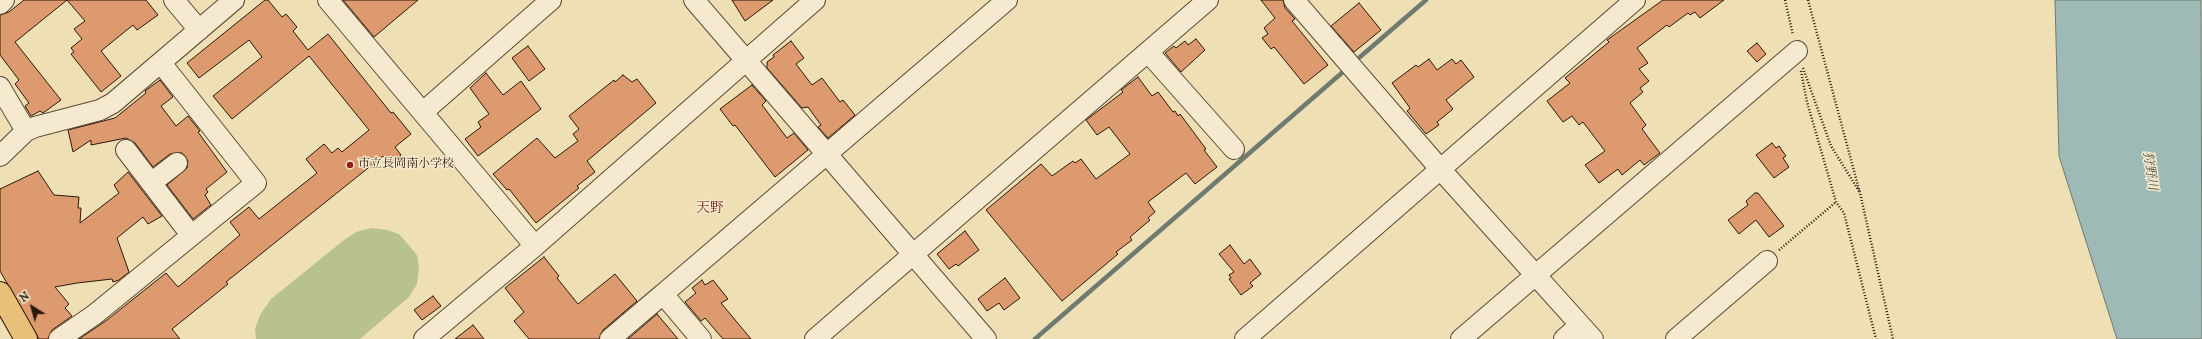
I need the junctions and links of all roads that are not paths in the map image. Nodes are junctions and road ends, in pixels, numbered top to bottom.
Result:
1 (4, 0) edge
2 (174, 0) edge
3 (234, 0) edge
4 (328, 0) edge
5 (551, 0) edge
6 (694, 0) edge
7 (815, 0) edge
8 (1005, 0) edge
9 (1208, 0) edge
10 (1294, 0) edge
11 (1635, 0) edge
12 (0, 4) edge
13 (199, 30) junction
14 (1797, 51) road end
15 (1148, 52) junction
16 (746, 60) junction
17 (161, 63) junction
18 (0, 88) edge
19 (423, 112) junction
20 (26, 131) junction
21 (1234, 148) dead end
22 (126, 150) dead end
23 (827, 155) junction
24 (0, 156) edge
25 (177, 163) dead end
26 (1441, 170) junction
27 (151, 183) junction
28 (191, 235) junction
29 (535, 246) junction
30 (913, 255) junction
31 (1767, 261) road end
32 (1535, 275) junction
33 (0, 293) edge
34 (663, 294) junction
35 (1586, 332) edge
36 (26, 339) edge
37 (59, 339) edge
38 (425, 339) edge
39 (610, 339) edge
40 (701, 339) edge
41 (815, 339) edge
42 (986, 339) edge
43 (1245, 339) edge
44 (1461, 339) edge
45 (1564, 339) edge
46 (1676, 339) edge

1 - 12 street
2 - 13 street
3 - 13 street
4 - 19 street
5 - 19 street
6 - 16 street
7 - 16 street
8 - 23 street
9 - 15 street
10 - 26 street
11 - 26 street
13 - 17 street
14 - 32 street
15 - 21 street
15 - 30 street
16 - 23 street
16 - 29 street
17 - 20 street
17 - 28 street
18 - 20 street
19 - 29 street
20 - 24 street
22 - 27 street
23 - 30 street
23 - 34 street
25 - 27 street
26 - 32 street
26 - 43 street
27 - 28 street
28 - 37 street
29 - 38 street
30 - 41 street
30 - 42 street
31 - 46 street
32 - 35 street
32 - 44 street
33 - 36 main road
34 - 39 street
34 - 40 street
35 - 45 street

